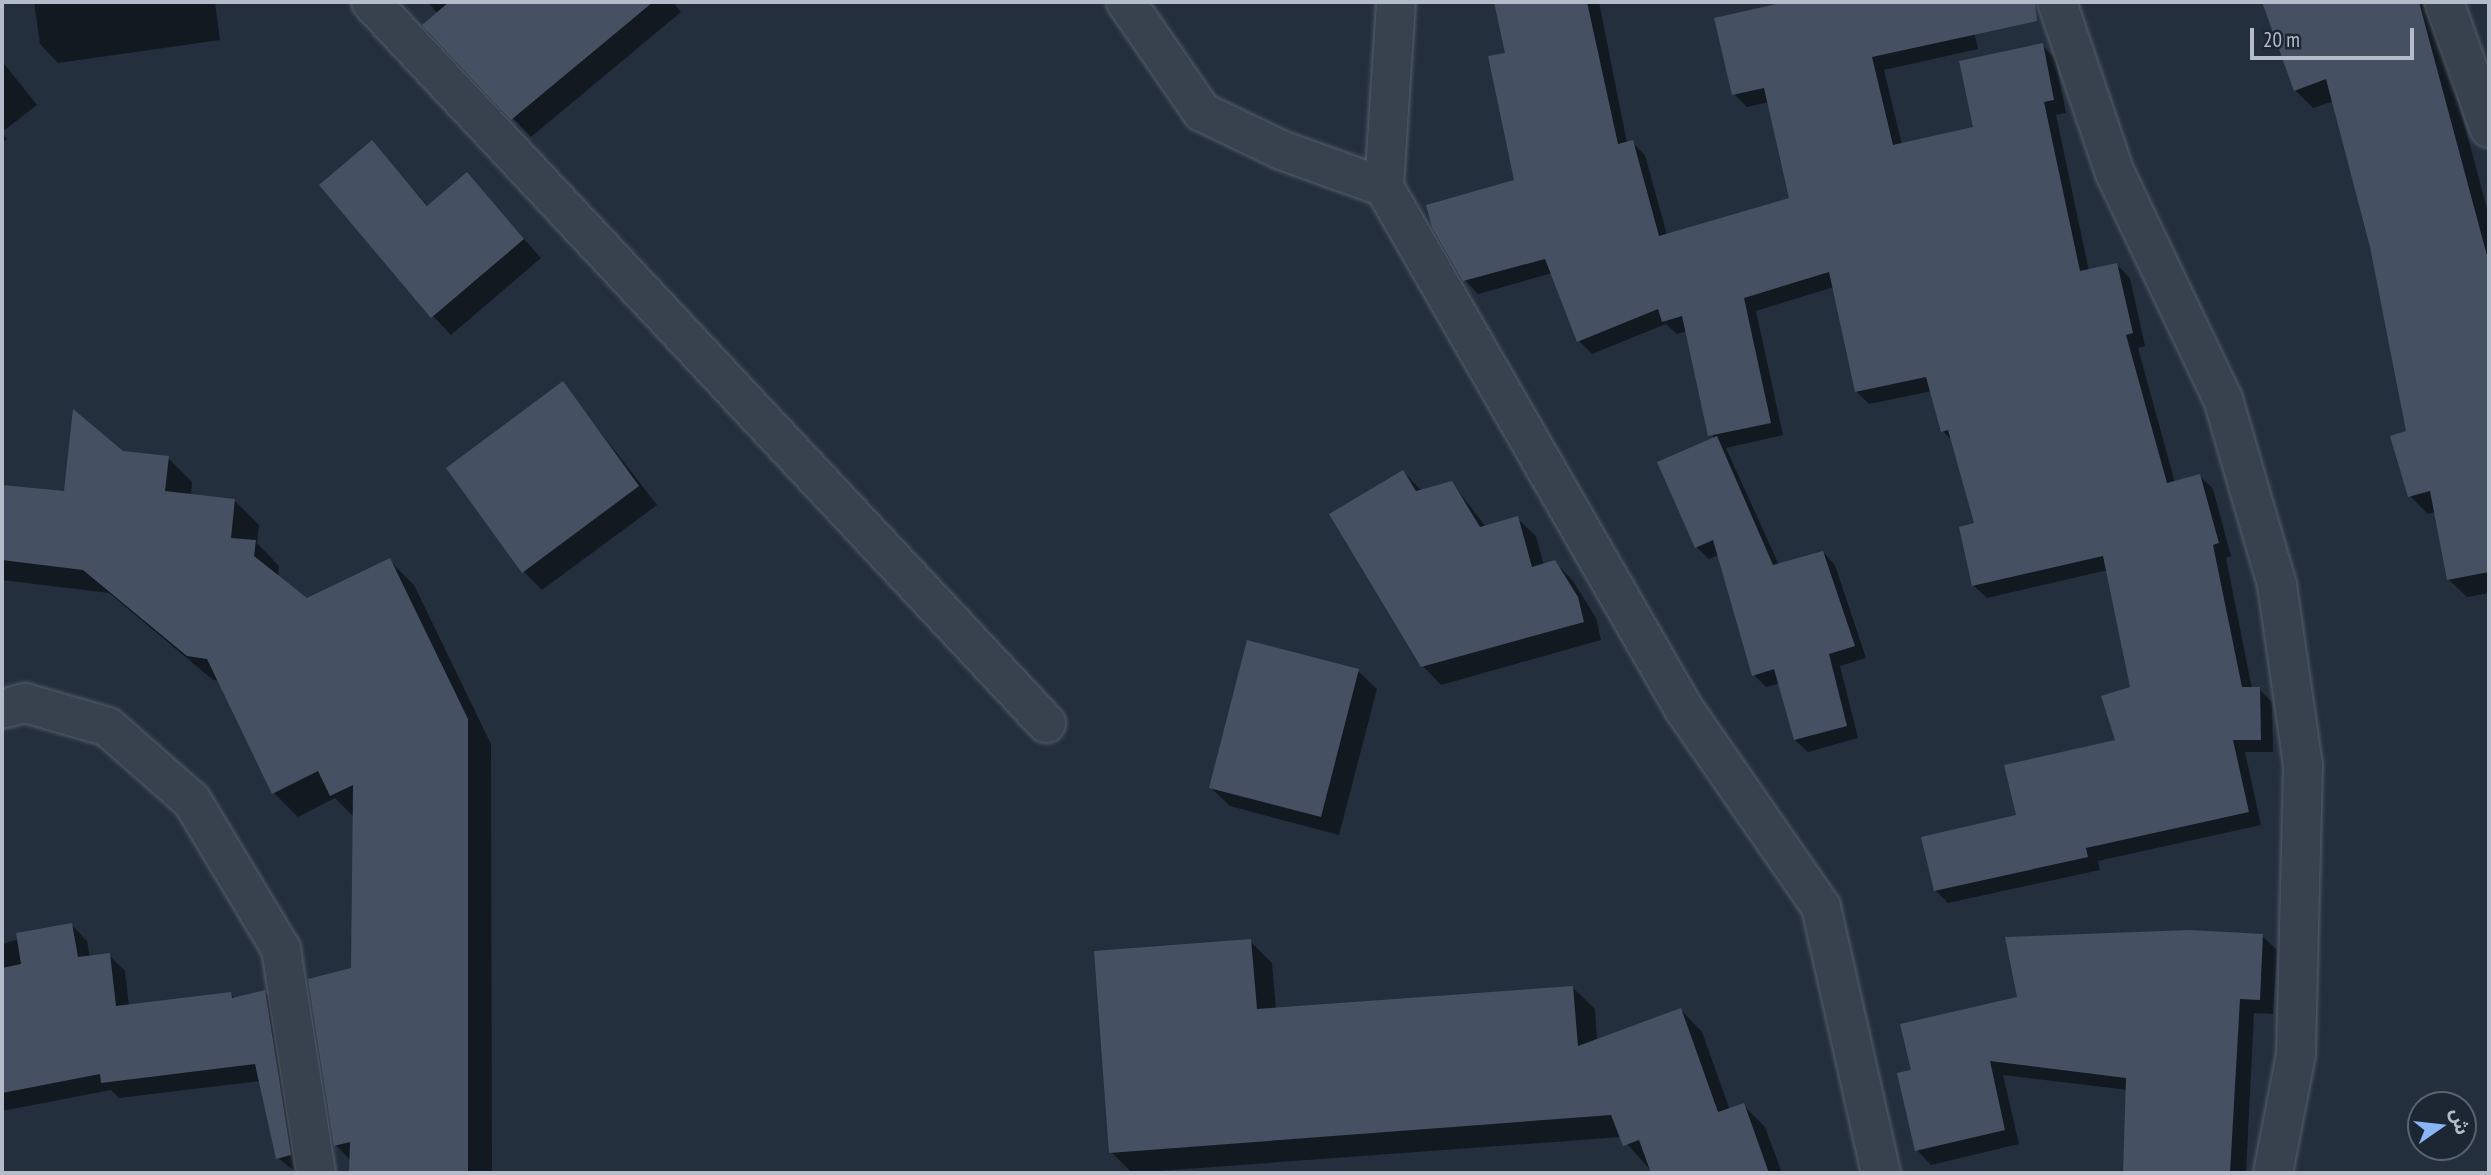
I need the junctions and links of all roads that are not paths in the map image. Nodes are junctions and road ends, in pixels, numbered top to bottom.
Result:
1 (371, 2) edge
2 (1126, 2) edge
3 (1396, 2) edge
4 (2057, 2) edge
5 (2444, 2) edge
6 (2489, 128) edge
7 (1384, 187) junction
8 (2, 709) edge
9 (1046, 723) dead end
10 (316, 1173) edge
11 (1881, 1173) edge
12 (2273, 1173) edge

1 - 9 street
2 - 7 street
3 - 7 street
4 - 12 street
5 - 6 street
7 - 11 street
8 - 10 street

